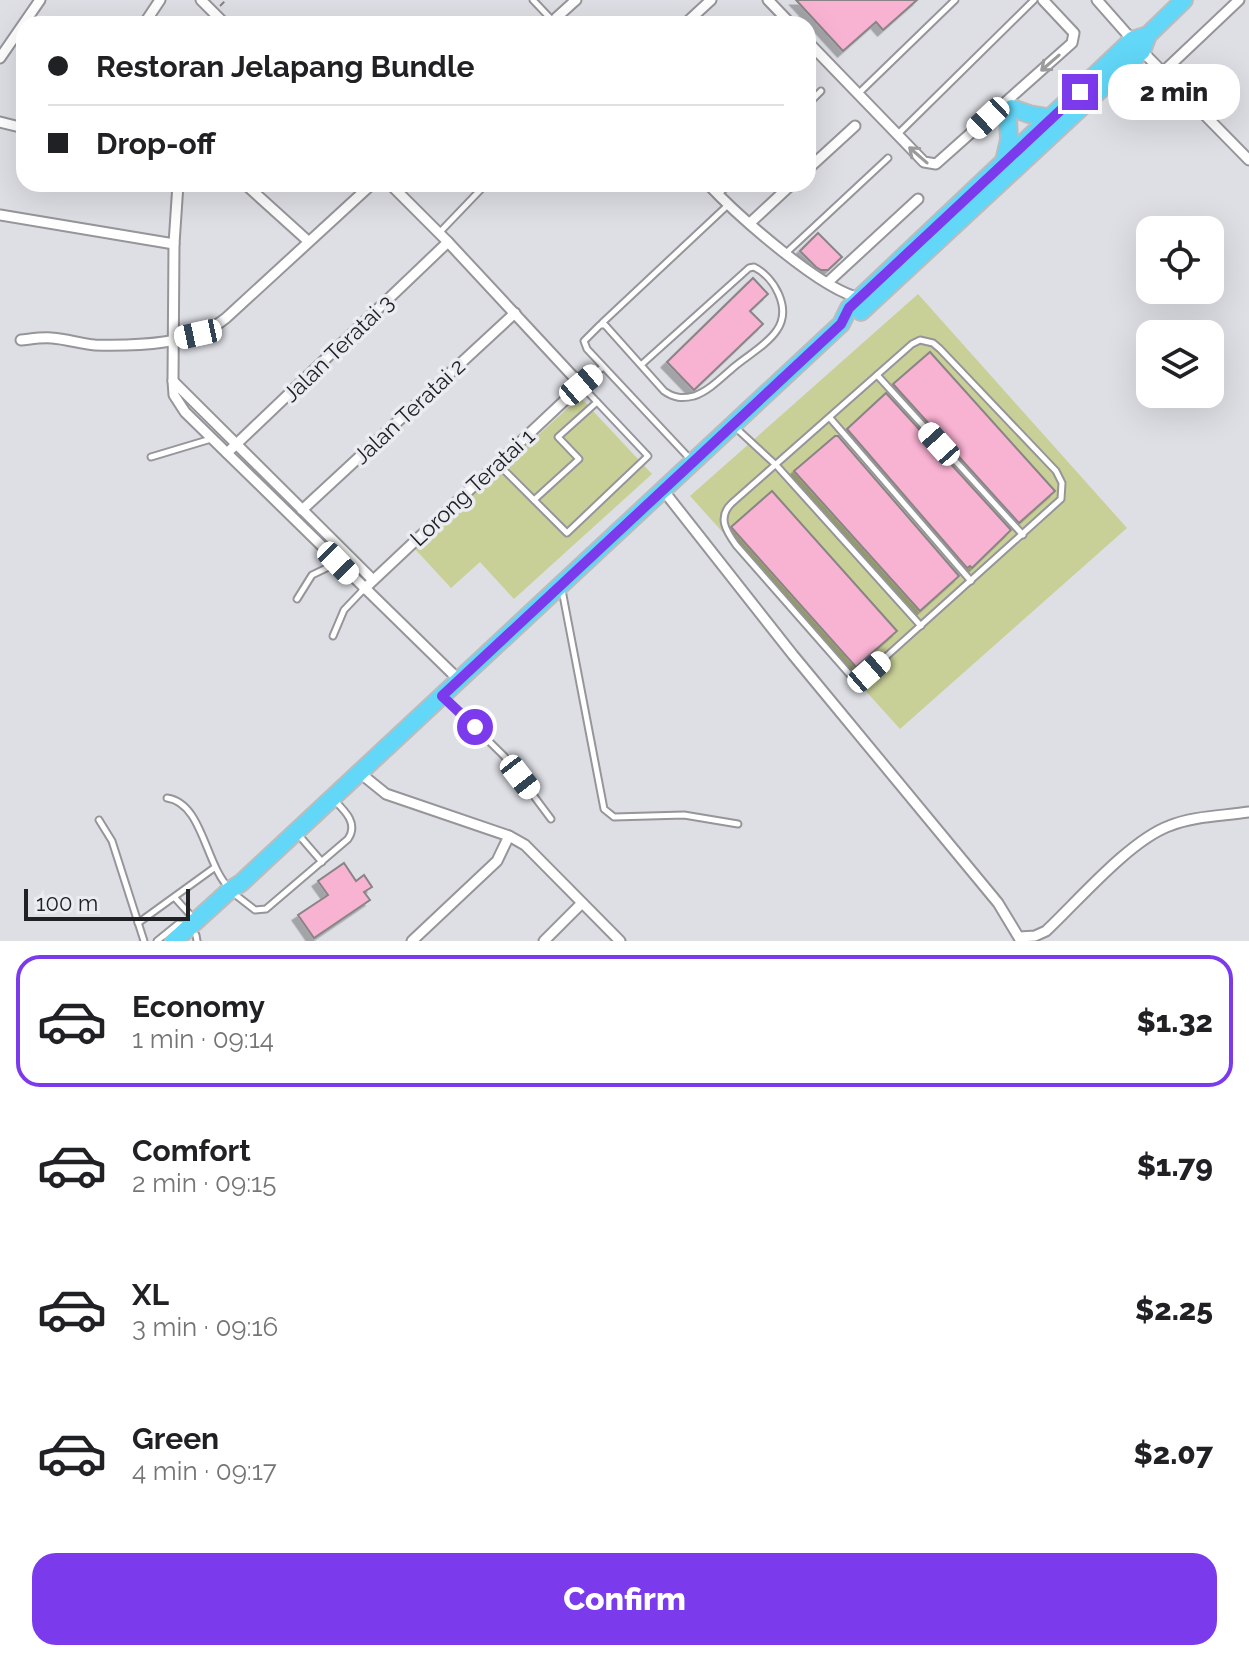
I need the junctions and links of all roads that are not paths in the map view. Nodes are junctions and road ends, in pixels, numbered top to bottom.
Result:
1 (201, 0) edge
2 (533, 0) edge
3 (576, 0) edge
4 (711, 0) edge
5 (768, 0) edge
6 (955, 0) edge
7 (1034, 0) edge
8 (1043, 0) edge
9 (1097, 0) edge
10 (1184, 0) edge
11 (1239, 0) edge
12 (217, 16) edge
13 (548, 16) edge
14 (558, 16) edge
15 (694, 16) edge
16 (783, 16) edge
17 (16, 35) edge
18 (1141, 42) junction
19 (816, 50) edge
20 (0, 58) edge
21 (1163, 72) junction
22 (821, 91) dead end
23 (858, 94) junction
24 (816, 96) edge
25 (1011, 107) junction
26 (988, 118) junction
27 (1052, 118) junction
28 (855, 126) dead end
29 (898, 135) junction
30 (1037, 138) junction
31 (888, 158) dead end
32 (1249, 160) edge
33 (816, 162) edge
34 (1003, 163) junction
35 (177, 192) edge
36 (254, 192) edge
37 (363, 192) edge
38 (398, 192) edge
39 (478, 192) edge
40 (715, 192) edge
41 (721, 192) edge
42 (783, 192) edge
43 (718, 195) junction
44 (918, 199) dead end
45 (729, 204) junction
46 (0, 215) edge
47 (750, 223) junction
48 (439, 233) junction
49 (308, 241) junction
50 (448, 242) junction
51 (174, 244) junction
52 (785, 253) junction
53 (828, 282) junction
54 (851, 300) junction
55 (515, 313) junction
56 (602, 324) junction
57 (841, 324) junction
58 (174, 339) junction
59 (21, 340) dead end
60 (641, 365) junction
61 (603, 367) junction
62 (877, 375) junction
63 (173, 381) junction
64 (581, 385) junction
65 (597, 402) junction
66 (830, 418) junction
67 (732, 425) junction
68 (212, 439) junction
69 (238, 443) junction
70 (227, 453) junction
71 (151, 457) dead end
72 (693, 462) junction
73 (497, 463) junction
74 (776, 465) junction
75 (663, 490) junction
76 (534, 500) junction
77 (302, 510) junction
78 (1023, 535) junction
79 (338, 563) junction
80 (373, 580) junction
81 (971, 581) junction
82 (561, 585) junction
83 (364, 589) junction
84 (297, 599) dead end
85 (921, 626) junction
86 (333, 636) dead end
87 (459, 680) junction
88 (442, 696) junction
89 (360, 773) junction
90 (167, 798) dead end
91 (332, 799) junction
92 (1249, 812) edge
93 (551, 819) dead end
94 (99, 820) dead end
95 (738, 824) dead end
96 (296, 832) junction
97 (509, 836) junction
98 (322, 862) junction
99 (214, 868) junction
100 (236, 889) junction
101 (175, 897) junction
102 (582, 903) junction
103 (138, 923) junction
104 (193, 933) edge
105 (1021, 939) edge
106 (144, 941) edge
107 (157, 941) edge
108 (174, 941) edge
109 (412, 941) edge
110 (544, 941) edge
111 (620, 941) edge

1 - 12 street
2 - 13 lane
3 - 14 street
4 - 15 street
5 - 16 street
6 - 23 lane
7 - 29 lane
8 -> 25 street
9 - 18 street
10 - 18 highway
11 - 21 street
17 - 20 street
18 - 21 street
18 - 27 highway
18 - 30 highway
19 - 23 street
21 - 32 street
22 - 24 lane
23 - 29 street
25 - 26 street
25 - 26 street
25 - 27 highway
25 - 30 street
25 - 34 highway
26 -> 29 street
27 - 30 highway
28 - 33 street
30 - 34 highway
30 - 57 highway
31 - 52 lane
34 - 54 highway
35 - 51 street
36 - 49 street
37 - 49 street
38 - 48 street
39 - 48 lane
40 - 43 street
41 - 43 lane
42 - 47 street
43 - 45 street
44 - 53 street
45 - 47 street
45 - 56 lane
46 - 51 street
47 - 52 street
48 - 50 street
49 - 58 street
50 - 55 street
50 - 69 street, Jalan Teratai 3
51 - 58 street
52 - 53 street
53 - 54 street
54 - 57 highway
55 - 64 street
55 - 77 street, Jalan Teratai 2
56 - 60 lane
56 - 61 lane
57 - 67 highway
58 - 59 street
58 - 63 street
60 - 60 lane
61 - 64 lane
61 - 72 lane
62 - 66 lane
62 - 78 lane
62 - 78 lane
63 - 68 street
63 - 69 street
64 - 65 lane
64 - 73 street, Lorong Teratai 1
65 - 76 lane
65 - 76 lane
66 - 74 lane
66 - 81 lane
67 - 72 highway
67 - 74 lane
68 - 70 street
68 - 71 lane
69 - 70 street, Jalan Teratai 3
69 - 77 street
70 - 79 street
72 - 75 highway
73 - 76 lane
73 - 80 street, Lorong Teratai 1
74 - 85 lane
74 - 85 lane
75 - 82 highway
75 - 105 street
77 - 80 street
78 - 81 lane
79 - 83 street
79 - 84 lane
80 - 83 street, Lorong Teratai 1
81 - 85 lane
82 - 87 highway
82 - 95 lane
83 - 86 lane
83 - 87 street
87 - 88 highway
88 - 89 highway
88 - 93 lane
89 - 91 highway
89 - 97 street
90 - 99 lane
91 - 96 highway
91 - 98 lane
92 - 105 street
94 - 103 lane
96 - 98 lane
96 - 100 highway
97 - 102 street
97 - 109 street
98 - 100 lane
99 - 100 lane
99 - 101 lane
100 - 104 highway
101 - 103 lane
101 - 104 lane
102 - 110 street
102 - 111 street
103 - 106 lane
104 - 107 lane
104 - 108 highway

